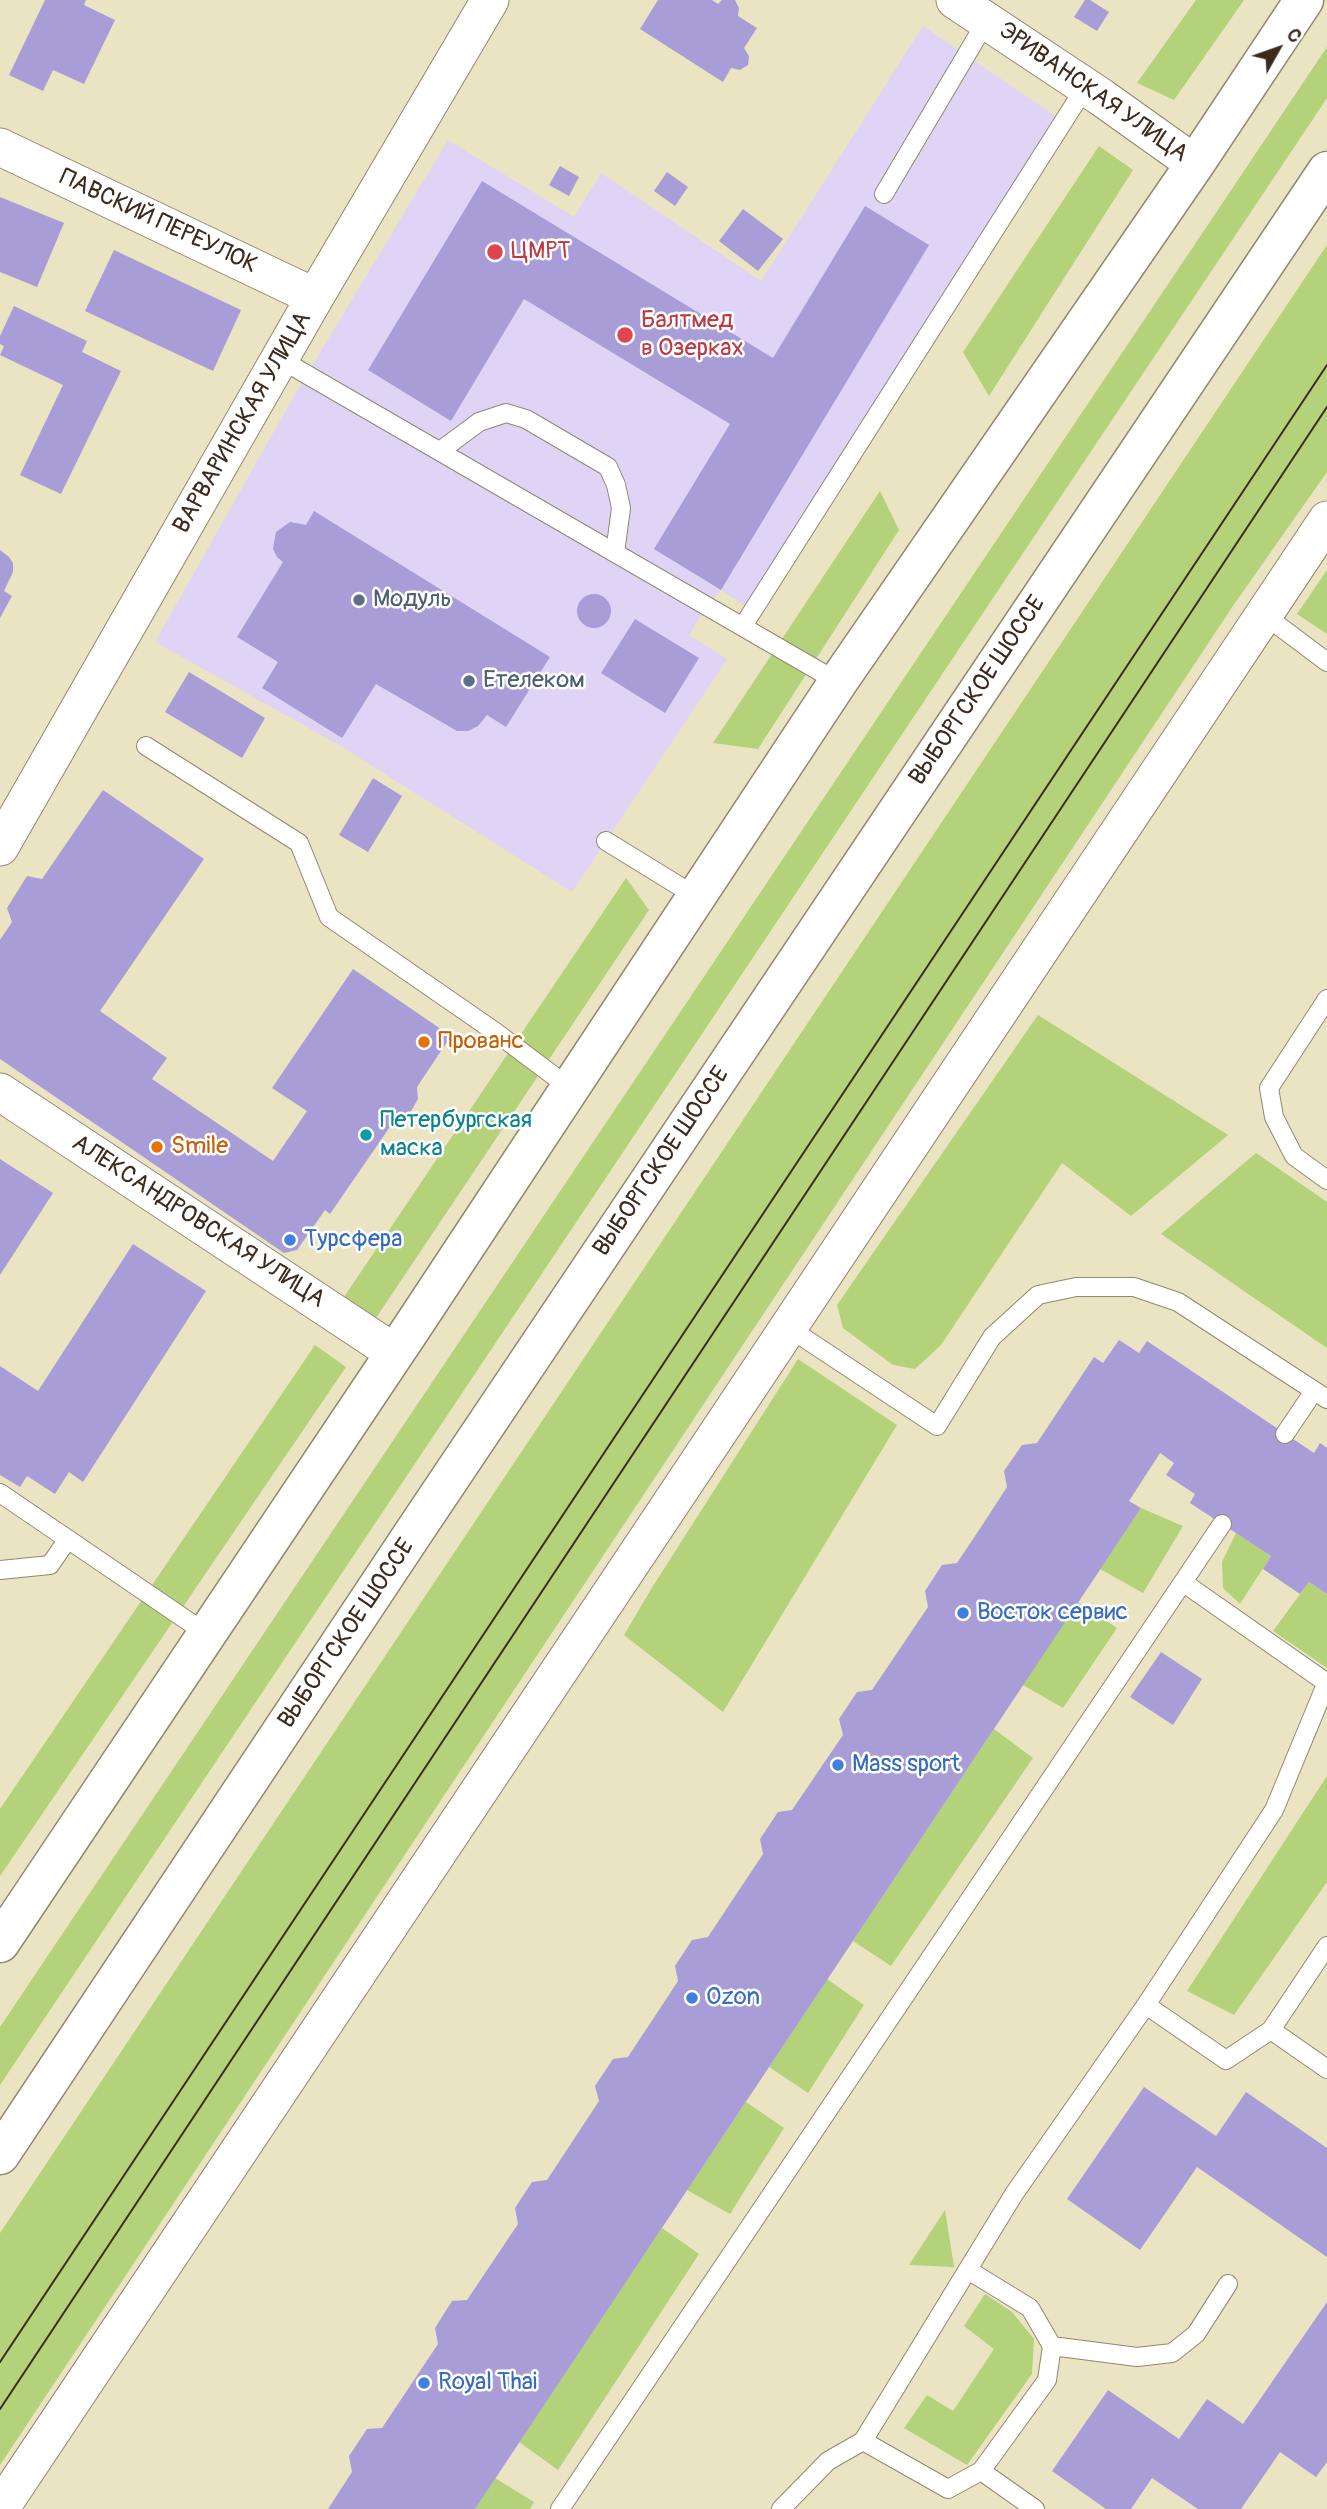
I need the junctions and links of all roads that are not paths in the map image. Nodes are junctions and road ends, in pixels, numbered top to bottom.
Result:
1 (490, 0) edge
2 (955, 0) edge
3 (1304, 0) edge
4 (987, 20) junction
5 (1086, 86) junction
6 (0, 147) edge
7 (1195, 164) junction
8 (1327, 171) edge
9 (884, 194) dead end
10 (315, 298) junction
11 (280, 359) junction
12 (440, 451) junction
13 (1327, 520) edge
14 (615, 553) junction
15 (1263, 614) junction
16 (743, 626) junction
17 (1327, 662) edge
18 (838, 682) junction
19 (146, 746) dead end
20 (606, 841) dead end
21 (0, 847) edge
22 (697, 897) junction
23 (1327, 999) edge
24 (570, 1088) junction
25 (0, 1092) edge
26 (1327, 1180) edge
27 (789, 1328) junction
28 (395, 1353) junction
29 (1321, 1395) edge
30 (1285, 1434) dead end
31 (0, 1493) edge
32 (1222, 1524) dead end
33 (68, 1539) junction
34 (0, 1570) edge
35 (1184, 1583) junction
36 (207, 1634) junction
37 (1327, 1682) edge
38 (0, 1943) edge
39 (1327, 1946) edge
40 (1146, 2005) junction
41 (1271, 2030) junction
42 (1327, 2068) edge
43 (0, 2155) edge
44 (968, 2270) junction
45 (1228, 2284) dead end
46 (1052, 2346) junction
47 (863, 2441) junction
48 (981, 2472) junction
49 (0, 2509) edge
50 (560, 2509) edge
51 (780, 2509) edge
52 (1035, 2509) edge

1 - 10 street, ВАРВАРИНСКАЯ УЛИЦА
2 - 4 street, ЭРИВАНСКАЯ УЛИЦА
3 - 7 main road
4 - 5 street, ЭРИВАНСКАЯ УЛИЦА
4 - 9 lane
5 - 7 street, ЭРИВАНСКАЯ УЛИЦА
5 - 16 lane
6 - 10 street, ПАВСКИЙ ПЕРЕУЛОК
7 - 18 main road
8 - 43 main road, ВЫБОРГСКОЕ ШОССЕ
10 - 11 street, ВАРВАРИНСКАЯ УЛИЦА
11 - 12 lane
11 - 21 street, ВАРВАРИНСКАЯ УЛИЦА
12 - 14 lane
12 - 14 lane
13 - 15 street
14 - 16 lane
15 - 17 lane
15 - 27 street
16 - 18 lane
18 - 22 main road
19 - 24 lane
20 - 22 lane
22 - 24 main road
23 - 26 lane
24 - 28 main road
25 - 28 street, АЛЕКСАНДРОВСКАЯ УЛИЦА
27 - 29 lane
27 - 49 street
28 - 36 main road
29 - 30 lane
31 - 33 lane
32 - 35 lane
33 - 34 lane
33 - 36 lane
35 - 37 lane
35 - 50 lane
36 - 38 main road
37 - 40 lane
39 - 41 lane
40 - 41 lane
40 - 44 lane
41 - 42 lane
44 - 46 lane
44 - 47 lane
45 - 46 lane
46 - 48 lane
47 - 48 lane
47 - 51 lane
48 - 52 lane

